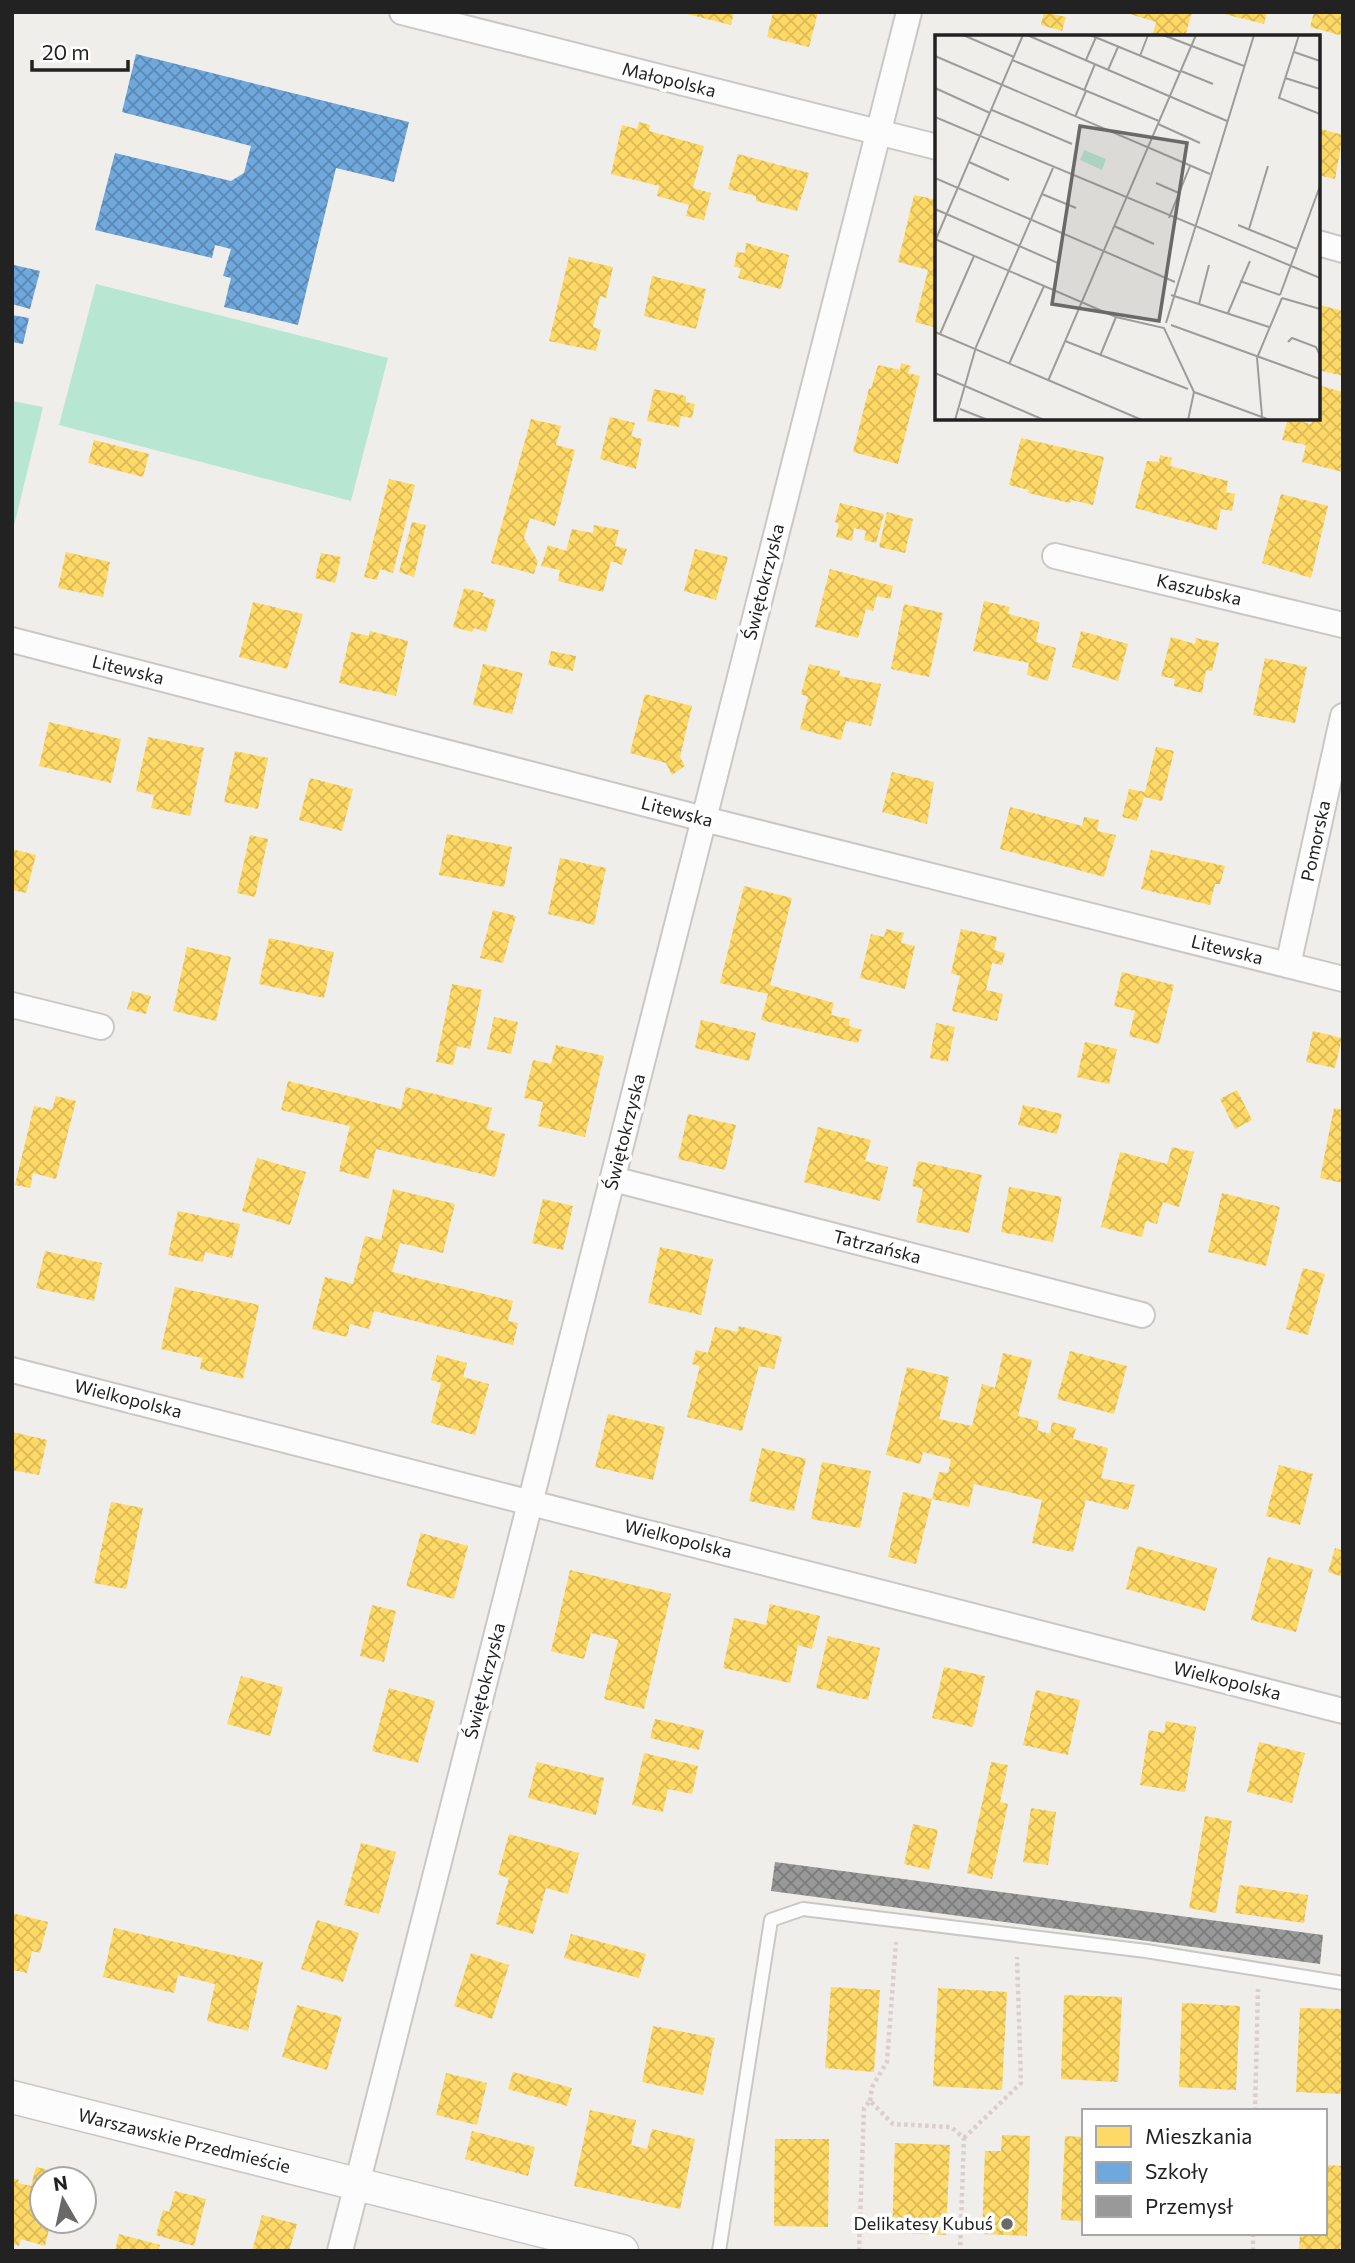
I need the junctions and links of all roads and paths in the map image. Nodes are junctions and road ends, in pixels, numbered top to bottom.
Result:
1 (401, 12) edge
2 (909, 12) edge
3 (880, 132) junction
4 (935, 146) edge
5 (1320, 244) edge
6 (1343, 250) edge
7 (1055, 556) dead end
8 (1343, 625) edge
9 (12, 640) edge
10 (1343, 716) edge
11 (704, 819) junction
12 (1288, 965) junction
13 (1343, 979) edge
14 (12, 1005) edge
15 (101, 1027) dead end
16 (613, 1179) junction
17 (1142, 1315) dead end
18 (12, 1370) edge
19 (530, 1501) junction
20 (1343, 1710) edge
21 (903, 1921) junction
22 (1017, 1935) junction
23 (1259, 1969) junction
24 (1343, 1983) edge
25 (12, 2097) edge
26 (870, 2101) junction
27 (1255, 2109) edge
28 (964, 2138) junction
29 (356, 2185) junction
30 (340, 2251) edge
31 (622, 2251) edge
32 (719, 2251) edge
33 (859, 2251) edge
34 (960, 2251) edge

1 - 3 street, Małopolska
2 - 3 street, Świętokrzyska
3 - 4 street, Małopolska
3 - 11 street, Świętokrzyska
5 - 6 street
7 - 8 street, Kaszubska
9 - 11 street, Litewska
10 - 12 street, Pomorska
11 - 12 street, Litewska
11 - 16 street, Świętokrzyska
12 - 13 street, Litewska
14 - 15 street
16 - 17 street, Tatrzańska
16 - 19 street, Świętokrzyska
18 - 19 street, Wielkopolska
19 - 20 street, Wielkopolska
19 - 29 street, Świętokrzyska
21 - 22 lane
21 - 26 path
21 - 32 lane
22 - 23 lane
22 - 28 path
23 - 24 lane
23 - 27 path
25 - 29 street, Warszawskie Przedmieście
26 - 28 path
26 - 33 path
28 - 34 path
29 - 30 street, Świętokrzyska
29 - 31 street, Warszawskie Przedmieście

